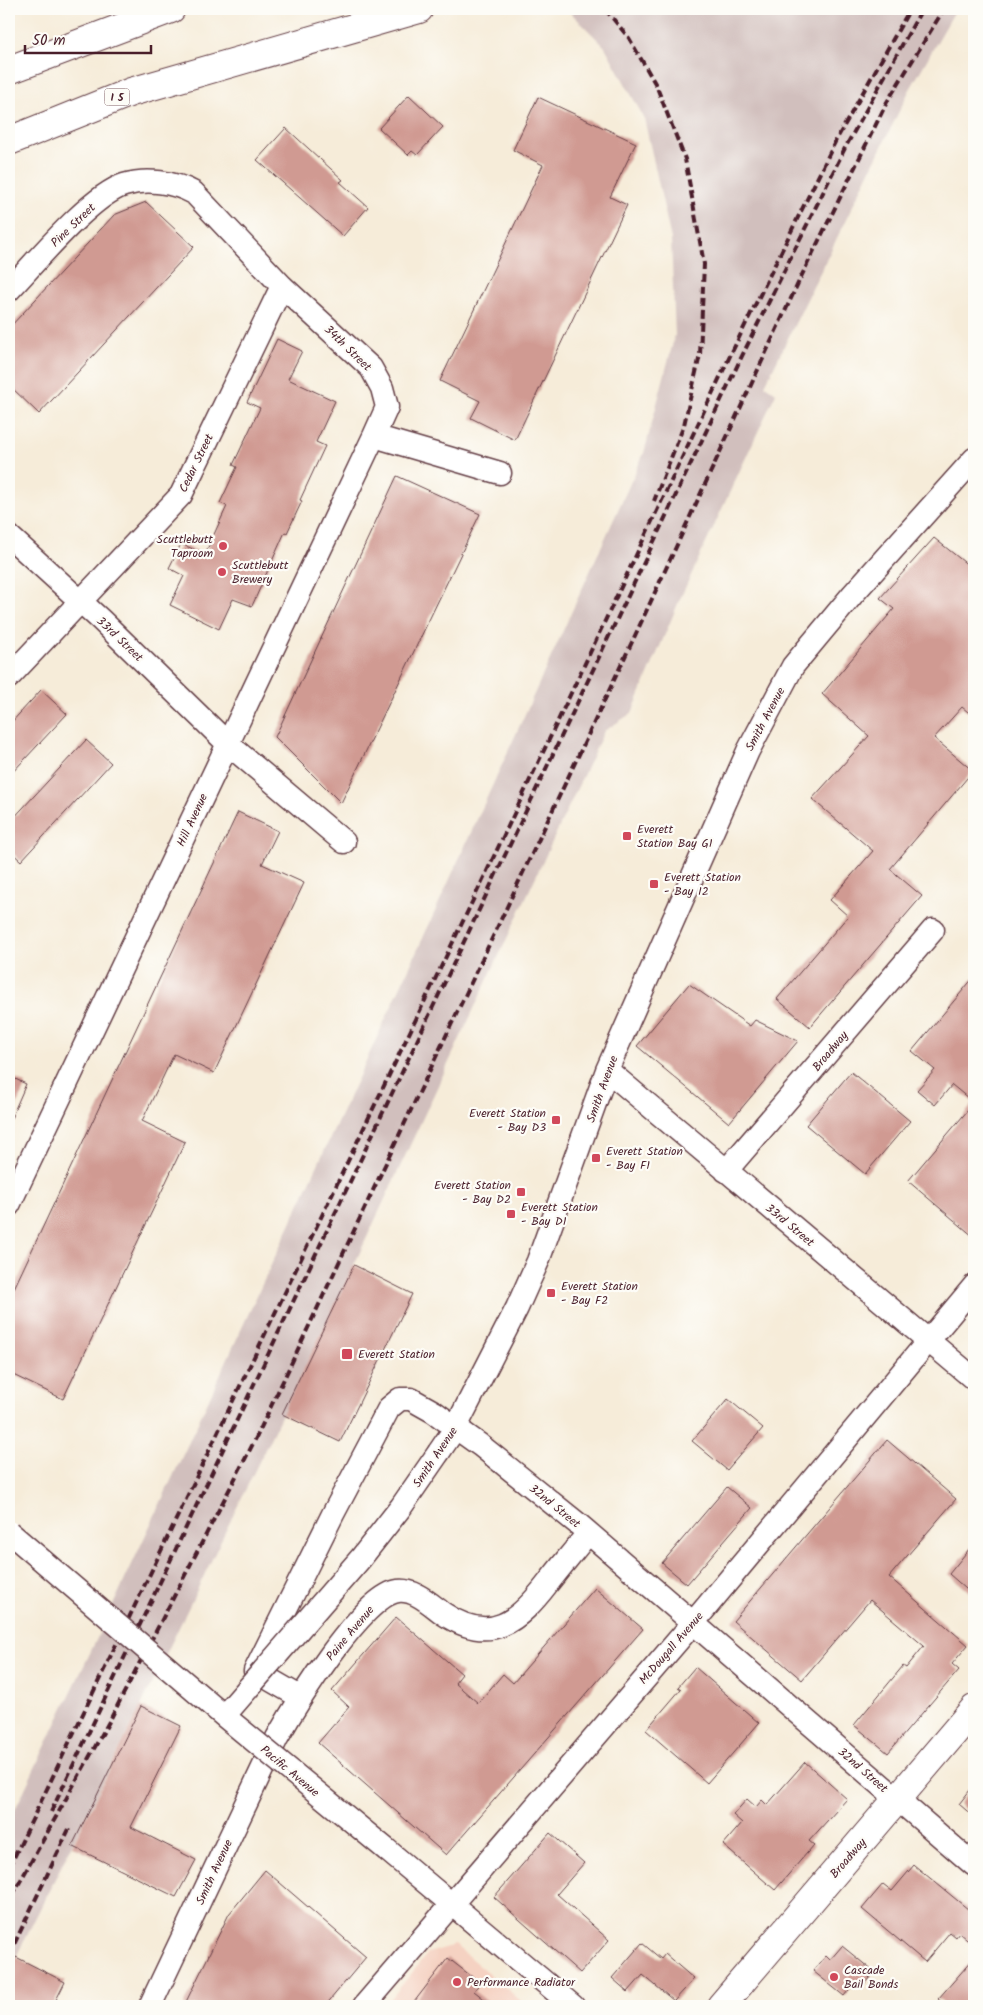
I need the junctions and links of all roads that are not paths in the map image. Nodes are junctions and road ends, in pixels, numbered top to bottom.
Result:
1 (171, 9) edge
2 (419, 9) edge
3 (12, 68) edge
4 (9, 141) edge
5 (180, 185) joint
6 (282, 286) junction
7 (9, 290) edge
8 (374, 436) junction
9 (974, 459) edge
10 (500, 473) dead end
11 (9, 536) edge
12 (80, 601) junction
13 (9, 677) edge
14 (228, 744) junction
15 (344, 842) dead end
16 (933, 930) dead end
17 (607, 1070) junction
18 (726, 1171) junction
19 (9, 1205) edge
20 (974, 1286) edge
21 (928, 1341) junction
22 (974, 1379) edge
23 (456, 1427) junction
24 (9, 1532) edge
25 (588, 1533) junction
26 (693, 1623) junction
27 (300, 1697) junction
28 (974, 1708) edge
29 (224, 1716) junction
30 (277, 1738) joint
31 (898, 1800) junction
32 (974, 1865) edge
33 (451, 1903) junction
34 (150, 2006) edge
35 (364, 2006) edge
36 (573, 2006) edge
37 (721, 2006) edge

1 - 3 main road
2 - 4 main road, I 5
5 - 6 street, 34th Street
5 - 7 street, Pine Street
6 - 8 street, 34th Street
6 - 12 street, Cedar Street
8 - 10 street
8 - 14 street, Hill Avenue
9 - 17 street, Smith Avenue
11 - 12 street, 33rd Street
12 - 13 street, Cedar Street
12 - 14 street, 33rd Street
14 - 15 street, 33rd Street
14 - 19 street, Hill Avenue
16 - 18 street, Broadway
17 - 18 street, 33rd Street
17 - 23 street, Smith Avenue
18 - 21 street, 33rd Street
20 - 21 street, McDougall Avenue
21 - 22 street, 33rd Street
21 - 26 street, McDougall Avenue
23 - 25 street, 32nd Street
23 - 27 street, 32nd Street
23 - 29 street, Smith Avenue, bridge
24 - 29 street, Pacific Avenue, bridge
25 - 26 street, 32nd Street
25 - 27 street, Paine Avenue
26 - 31 street, 32nd Street
26 - 33 street, McDougall Avenue
27 - 30 street, Paine Avenue
28 - 31 main road, Broadway
29 - 33 street, Pacific Avenue, bridge
30 - 34 street, Smith Avenue
31 - 32 street, 32nd Street
31 - 37 main road, Broadway
33 - 35 street, McDougall Avenue
33 - 36 street, Pacific Avenue

